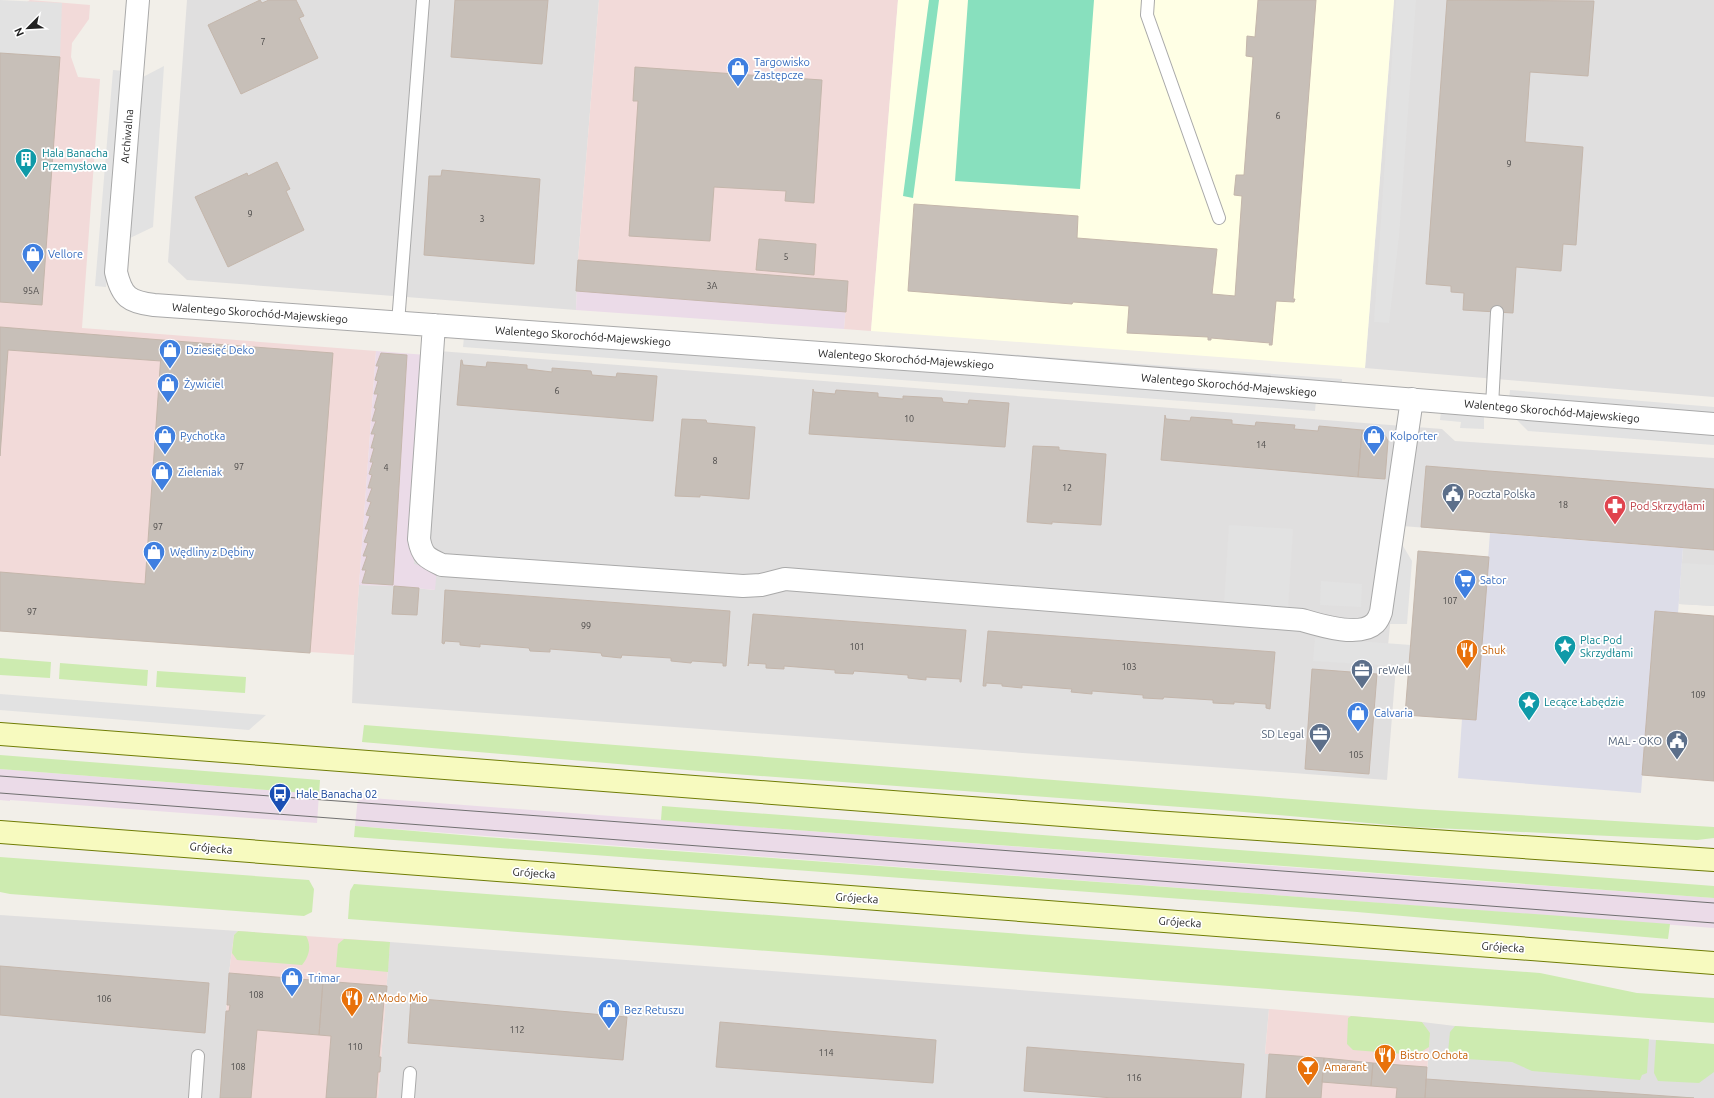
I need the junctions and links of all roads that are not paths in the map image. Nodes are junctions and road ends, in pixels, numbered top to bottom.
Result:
1 (138, 0) edge
2 (424, 0) edge
3 (1148, 0) edge
4 (1219, 218) dead end
5 (116, 272) joint
6 (1497, 312) dead end
7 (398, 322) junction
8 (434, 325) junction
9 (1412, 399) junction
10 (1492, 406) junction
11 (1714, 424) edge
12 (0, 734) edge
13 (0, 832) edge
14 (1714, 860) edge
15 (1714, 963) edge
16 (198, 1056) dead end
17 (410, 1073) dead end
18 (195, 1098) edge
19 (408, 1098) edge

1 - 5 street, Archiwalna
2 - 7 lane
3 - 4 lane
5 - 7 street, Walentego Skorochód-Majewskiego
6 - 10 lane
7 - 8 street, Walentego Skorochód-Majewskiego
8 - 9 street, Walentego Skorochód-Majewskiego
8 - 9 street
9 - 10 street, Walentego Skorochód-Majewskiego
10 - 11 street, Walentego Skorochód-Majewskiego
12 - 14 main road
13 - 15 main road, Grójecka
16 - 18 lane
17 - 19 lane

